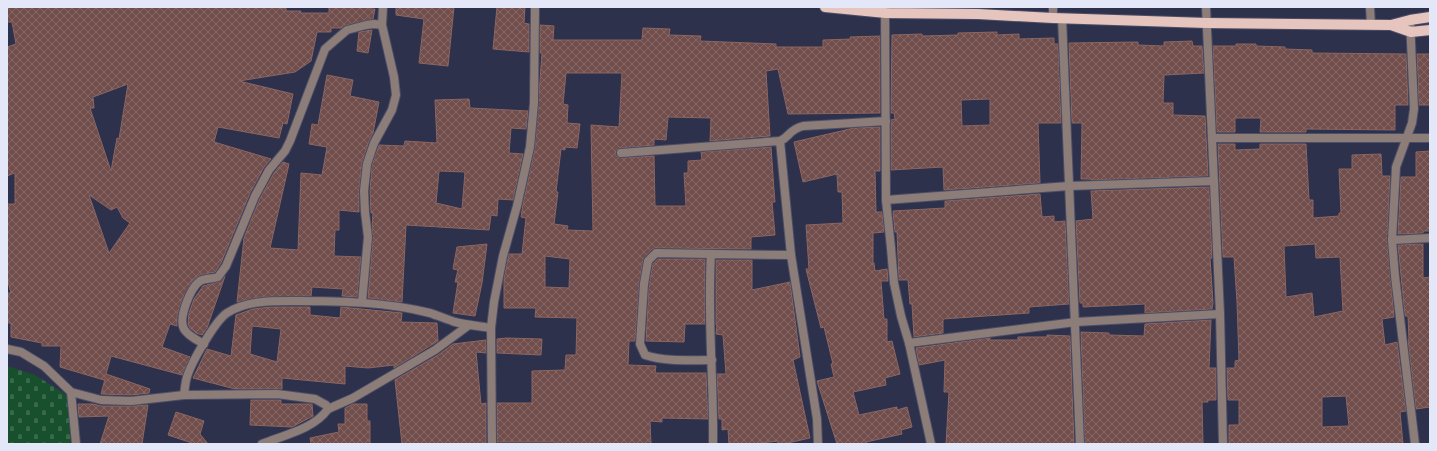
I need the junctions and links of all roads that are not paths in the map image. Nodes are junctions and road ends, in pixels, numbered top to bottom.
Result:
1 (382, 7) edge
2 (535, 7) edge
3 (825, 7) edge
4 (1052, 7) edge
5 (1206, 7) edge
6 (1370, 7) edge
7 (886, 10) edge
8 (1430, 17) edge
9 (1058, 18) junction
10 (1410, 20) junction
11 (1206, 23) junction
12 (382, 25) junction
13 (1371, 25) junction
14 (1391, 25) junction
15 (1430, 30) edge
16 (1411, 32) junction
17 (886, 121) junction
18 (1212, 138) junction
19 (1430, 138) edge
20 (1407, 139) junction
21 (780, 141) junction
22 (621, 153) dead end
23 (1214, 181) junction
24 (1069, 186) junction
25 (886, 200) junction
26 (1430, 238) edge
27 (1392, 240) junction
28 (711, 254) junction
29 (791, 255) junction
30 (362, 302) junction
31 (1220, 314) junction
32 (1076, 322) junction
33 (469, 325) junction
34 (491, 328) junction
35 (909, 343) junction
36 (204, 344) junction
37 (7, 348) edge
38 (712, 360) junction
39 (71, 392) junction
40 (184, 395) junction
41 (328, 409) junction
42 (76, 444) edge
43 (262, 444) edge
44 (492, 444) edge
45 (713, 444) edge
46 (818, 444) edge
47 (931, 444) edge
48 (1080, 444) edge
49 (1223, 444) edge
50 (1415, 444) edge

1 - 12 street
2 - 34 street
3 - 7 main road
4 - 9 street
5 - 11 street
6 - 13 street
7 - 9 main road
7 - 17 street
8 - 10 main road
9 - 11 main road
9 - 24 street
10 - 14 main road
10 - 16 street
11 - 13 main road
11 - 18 street
12 - 30 street
12 - 36 street
13 - 14 main road
14 - 16 main road
15 - 16 main road
16 - 20 street
17 - 21 street
17 - 25 street
18 - 20 street
18 - 23 street
19 - 20 street
20 - 27 street
21 - 22 street
21 - 29 street
23 - 24 street
23 - 31 street
24 - 25 street
24 - 32 street
25 - 35 street
26 - 27 street
27 - 50 street
28 - 29 street
28 - 38 street
28 - 38 street
29 - 46 street
30 - 33 street
30 - 36 street
31 - 32 street
31 - 49 street
32 - 35 street
32 - 48 street
33 - 34 street
33 - 41 street
34 - 44 street
35 - 47 street
36 - 40 street
37 - 39 street
38 - 45 street
39 - 40 street
39 - 42 street
40 - 41 street
41 - 43 street

